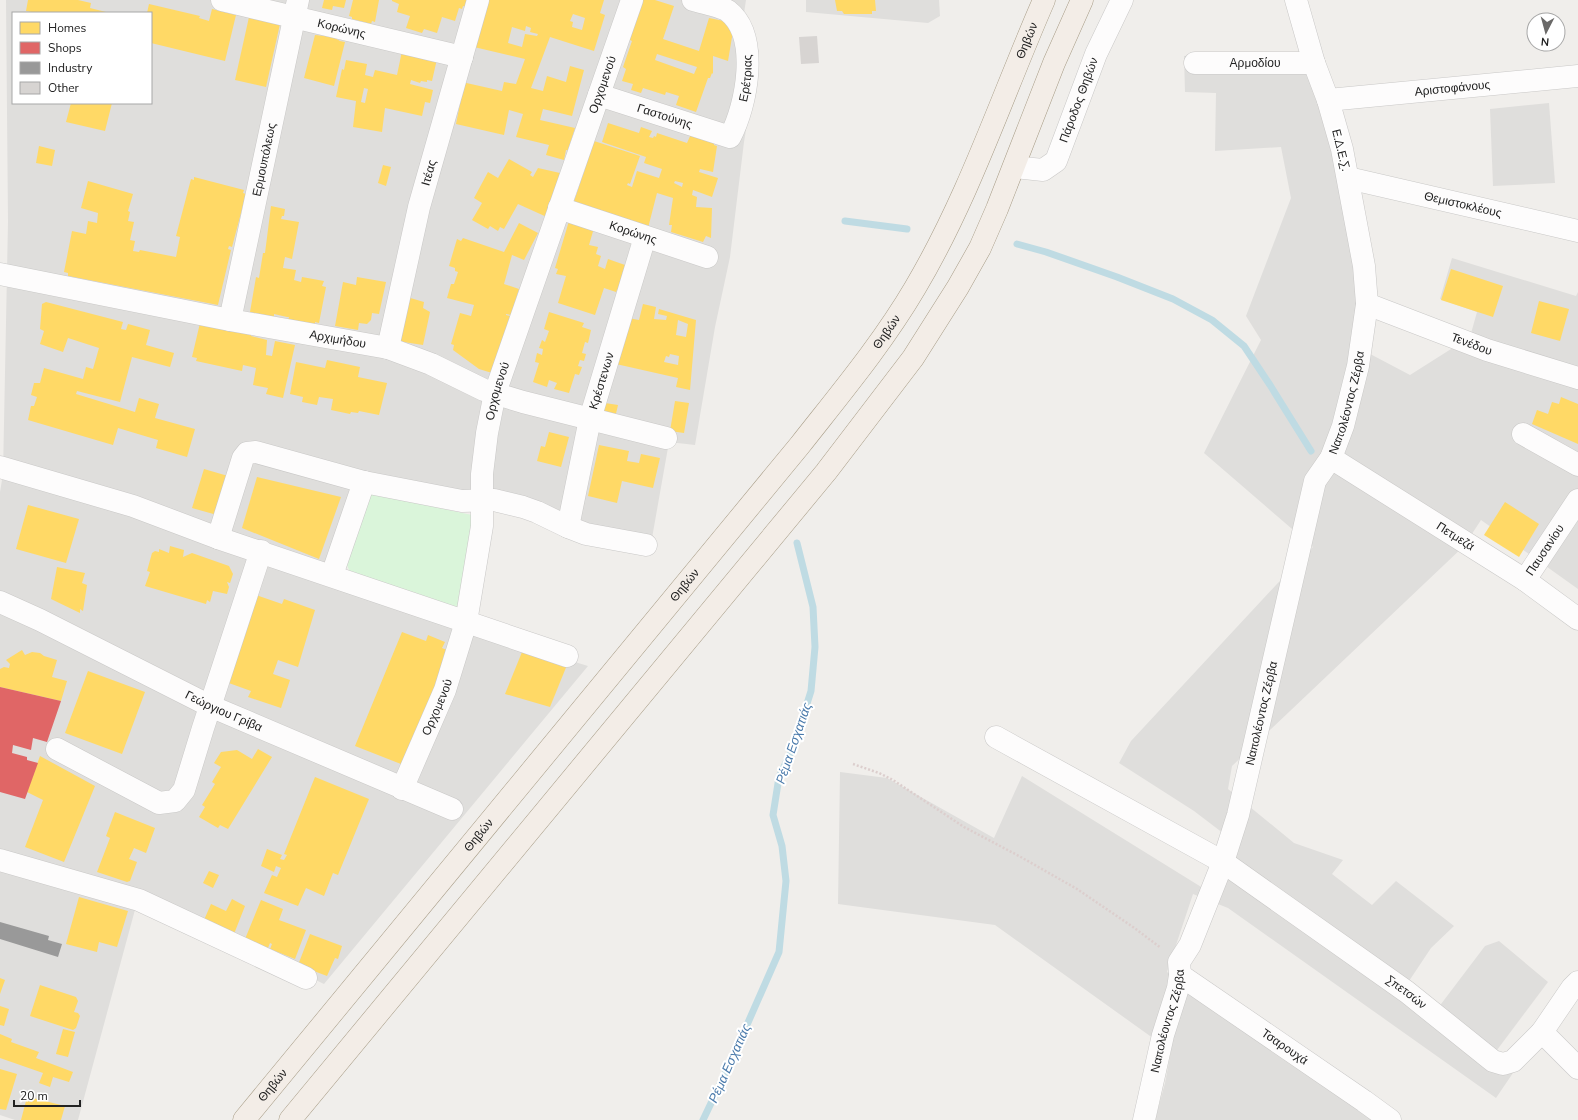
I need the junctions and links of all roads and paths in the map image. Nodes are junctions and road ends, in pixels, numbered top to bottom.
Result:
1 (222, 0) edge
2 (478, 0) edge
3 (632, 0) edge
4 (693, 0) edge
5 (1044, 0) edge
6 (1082, 0) edge
7 (1122, 0) edge
8 (1296, 0) edge
9 (296, 9) edge
10 (462, 57) junction
11 (1195, 63) dead end
12 (1314, 63) junction
13 (1578, 76) edge
14 (599, 96) junction
15 (1328, 100) junction
16 (730, 137) joint
17 (1014, 167) junction
18 (1348, 178) junction
19 (560, 208) junction
20 (1578, 231) edge
21 (645, 236) junction
22 (707, 257) dead end
23 (0, 274) edge
24 (1367, 304) junction
25 (230, 320) junction
26 (388, 348) junction
27 (1578, 378) edge
28 (495, 393) junction
29 (590, 419) junction
30 (1523, 434) dead end
31 (666, 438) dead end
32 (1331, 458) junction
33 (1578, 465) edge
34 (0, 467) edge
35 (364, 482) junction
36 (1578, 500) edge
37 (481, 501) junction
38 (568, 527) junction
39 (218, 538) junction
40 (646, 545) dead end
41 (261, 551) junction
42 (332, 575) junction
43 (1525, 580) junction
44 (0, 602) edge
45 (1578, 619) edge
46 (466, 622) junction
47 (567, 656) dead end
48 (210, 706) junction
49 (996, 737) dead end
50 (57, 749) dead end
51 (852, 764) dead end
52 (402, 789) junction
53 (452, 809) dead end
54 (0, 860) edge
55 (1223, 862) junction
56 (1179, 969) junction
57 (306, 978) dead end
58 (1578, 982) edge
59 (1542, 1032) junction
60 (1578, 1068) edge
61 (244, 1120) edge
62 (290, 1120) edge
63 (1144, 1120) edge
64 (1390, 1120) edge

1 - 9 street, Κορώνης
2 - 10 street, Ιτέας
3 - 14 street, Ορχομενού
4 - 16 street, Ερέτριας
5 - 61 main road, Θηβών
6 - 17 main road
7 - 17 street, Πάροδος Θηβών
8 - 12 street, Ε.Δ.Ε.Σ.
9 - 10 street, Κορώνης
9 - 25 street, Ερμουπόλεως
10 - 26 street, Ιτέας
11 - 12 street, Αρμοδίου
12 - 15 street, Ε.Δ.Ε.Σ.
13 - 15 street, Αριστοφάνους
14 - 16 street, Γαστούνης
14 - 19 street, Ορχομενού
15 - 18 street, Ε.Δ.Ε.Σ.
17 - 62 main road
18 - 20 street, Θεμιστοκλέους
18 - 24 street, Ε.Δ.Ε.Σ.
19 - 21 street, Κορώνης
19 - 28 street, Ορχομενού
21 - 22 street, Κορώνης
21 - 29 street, Κρέστενων
23 - 25 street, Αρχιμήδου
24 - 27 street, Τενέδου
24 - 32 street, Ναπολέοντος Ζέρβα
25 - 26 street, Αρχιμήδου
26 - 28 street, Αρχιμήδου
28 - 29 street, Αρχιμήδου
28 - 37 street, Ορχομενού
29 - 31 street, Αρχιμήδου
29 - 38 street, Κρέστενων
30 - 33 street
32 - 43 street, Πετμεζά
32 - 55 street, Ναπολέοντος Ζέρβα
34 - 39 street
35 - 37 street
35 - 39 street
35 - 42 street
36 - 43 street, Παυσανίου
37 - 38 street
37 - 46 street, Ορχομενού
38 - 40 street
39 - 41 street
41 - 42 street
41 - 48 street
42 - 46 street
43 - 45 street, Πετμεζά
44 - 48 street, Γεώργιου Γρίβα
46 - 47 street
46 - 52 street, Ορχομενού
48 - 50 street
48 - 52 street, Γεώργιου Γρίβα
49 - 55 street, Σπετσών
51 - 56 path
52 - 53 street, Γεώργιου Γρίβα
54 - 57 street
55 - 56 street, Ναπολέοντος Ζέρβα
55 - 59 street, Σπετσών
56 - 63 street, Ναπολέοντος Ζέρβα
56 - 64 street, Τσαρουχά
58 - 59 street, Σπετσών
59 - 60 street

